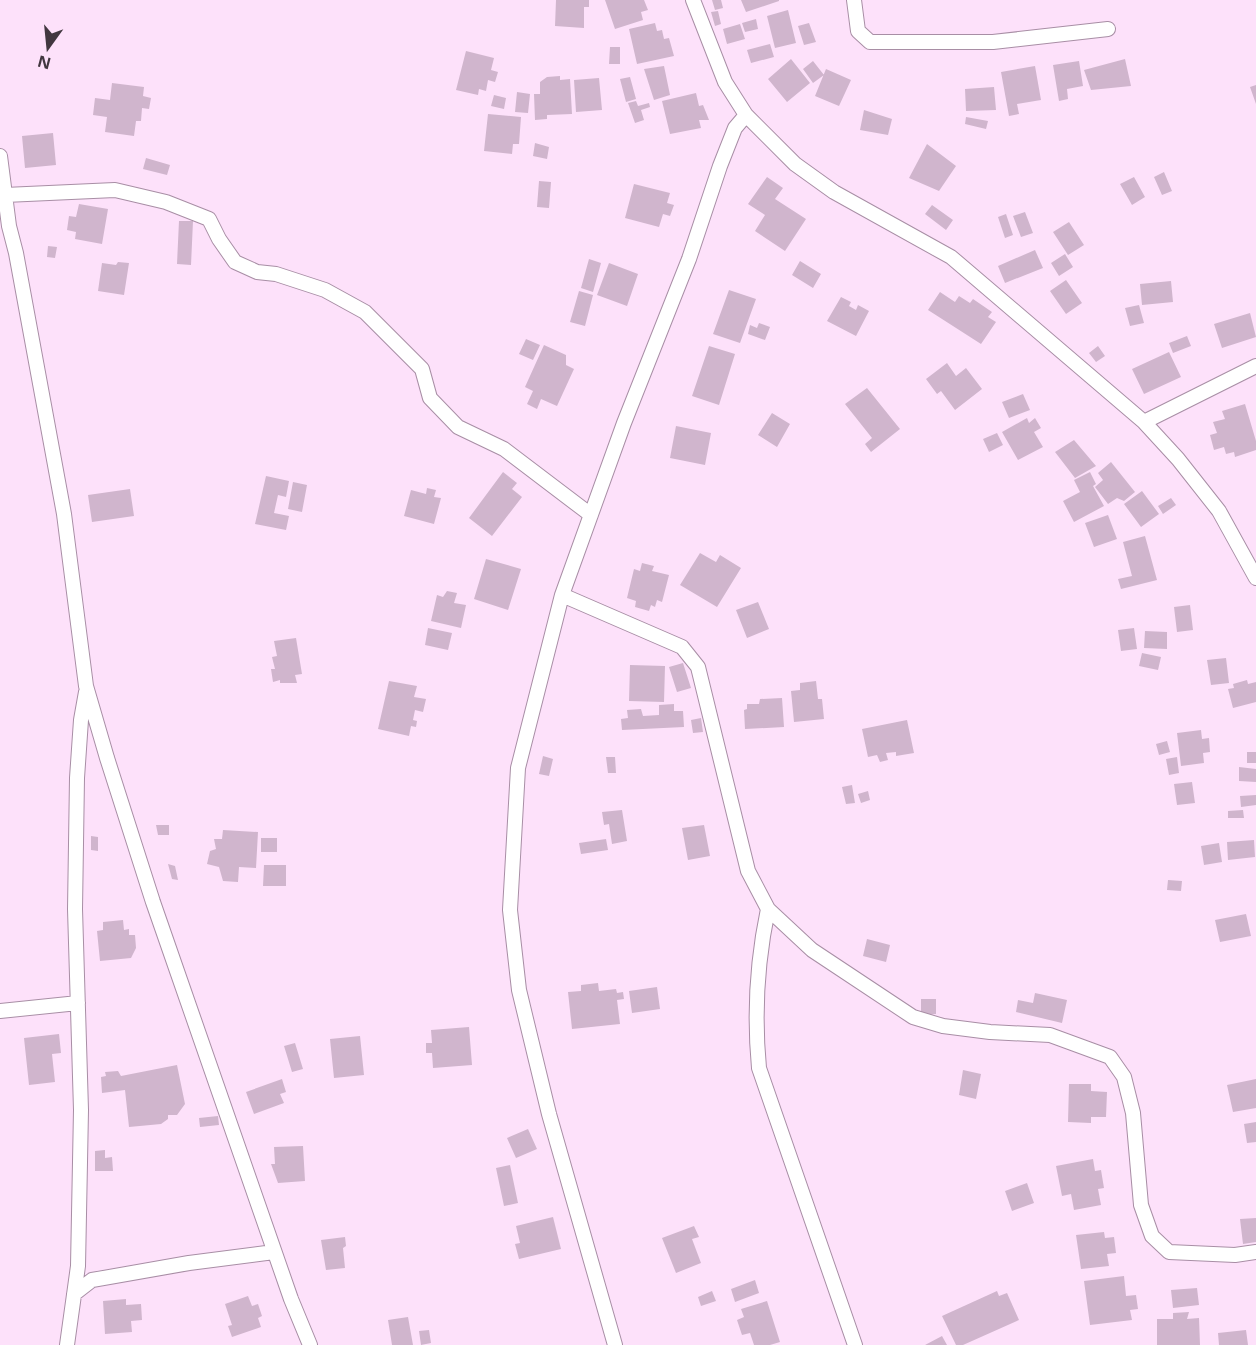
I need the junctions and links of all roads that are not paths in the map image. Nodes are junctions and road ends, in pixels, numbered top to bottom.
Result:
1 (693, 0) edge
2 (854, 0) edge
3 (1108, 29) dead end
4 (746, 115) junction
5 (0, 156) edge
6 (5, 195) junction
7 (1256, 366) edge
8 (1144, 422) junction
9 (591, 515) junction
10 (1256, 578) edge
11 (562, 595) junction
12 (86, 686) junction
13 (768, 909) junction
14 (78, 1003) junction
15 (0, 1011) edge
16 (274, 1252) junction
17 (1256, 1252) edge
18 (74, 1294) junction
19 (67, 1345) edge
20 (310, 1345) edge
21 (615, 1345) edge
22 (855, 1345) edge

1 - 4 street
2 - 3 street
4 - 8 street
4 - 9 street
5 - 6 street
6 - 9 street
6 - 12 street
7 - 8 street
8 - 10 street
9 - 11 street
11 - 13 street
11 - 21 street
12 - 14 street
12 - 16 street
13 - 17 street
13 - 22 street
14 - 15 street
14 - 18 street
16 - 18 street
16 - 20 street
18 - 19 street

